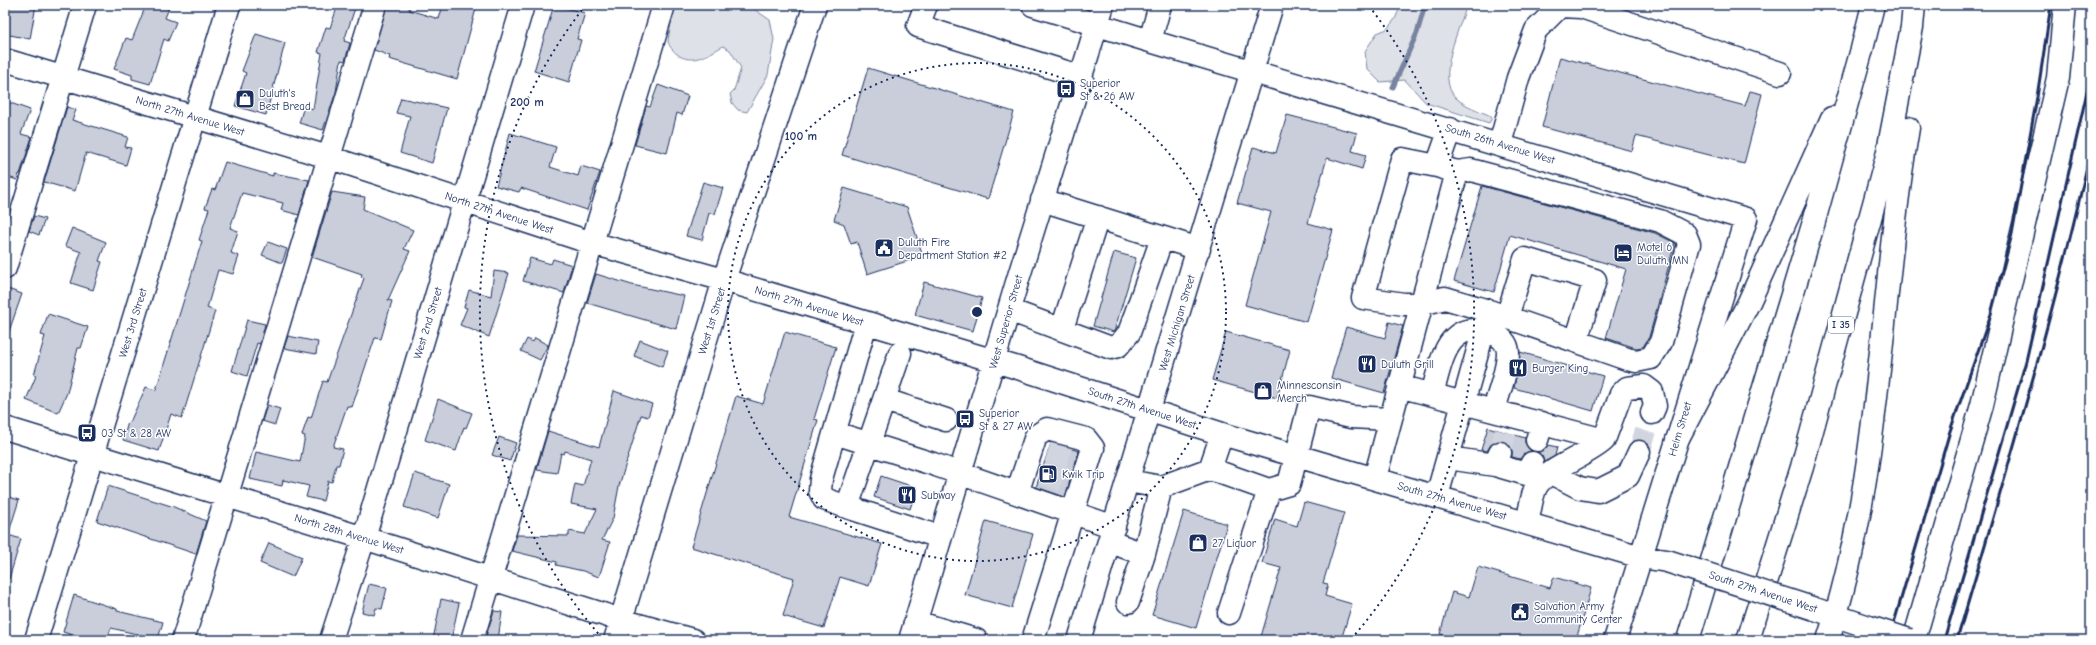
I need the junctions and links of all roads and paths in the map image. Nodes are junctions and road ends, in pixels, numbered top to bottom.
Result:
1 (85, 5) edge
2 (229, 5) edge
3 (375, 5) edge
4 (523, 5) edge
5 (664, 5) edge
6 (815, 5) edge
7 (926, 5) edge
8 (1033, 5) edge
9 (1160, 5) edge
10 (1272, 5) edge
11 (1873, 5) edge
12 (1914, 5) edge
13 (2065, 5) edge
14 (1100, 15) edge
15 (1150, 41) junction
16 (1862, 49) junction
17 (1905, 57) junction
18 (5, 60) edge
19 (1253, 70) junction
20 (1780, 73) dead end
21 (64, 77) junction
22 (1082, 77) junction
23 (195, 118) junction
24 (1450, 129) junction
25 (1500, 144) junction
26 (328, 157) junction
27 (1447, 169) junction
28 (1631, 184) junction
29 (1042, 200) junction
30 (464, 202) junction
31 (1624, 211) junction
32 (1098, 217) junction
33 (1746, 218) joint
34 (1162, 238) junction
35 (592, 243) junction
36 (1199, 249) junction
37 (5, 268) edge
38 (724, 280) junction
39 (1422, 304) junction
40 (1009, 310) junction
41 (1493, 320) junction
42 (866, 323) junction
43 (1062, 329) junction
44 (1576, 341) junction
45 (900, 353) dead end
46 (1628, 359) junction
47 (994, 362) junction
48 (1399, 386) junction
49 (1627, 388) junction
50 (1432, 394) junction
51 (885, 400) junction
52 (1464, 402) junction
53 (1150, 411) junction
54 (1652, 413) tunnel mouth
55 (1390, 419) junction
56 (1504, 419) junction
57 (946, 420) dead end
58 (5, 428) edge
59 (835, 433) junction
60 (1222, 434) junction
61 (1604, 440) junction
62 (1677, 440) junction
63 (870, 445) junction
64 (1639, 452) tunnel mouth
65 (1296, 454) junction
66 (92, 456) junction
67 (1448, 458) junction
68 (1210, 468) junction
69 (960, 474) junction
70 (1536, 474) junction
71 (1374, 478) junction
72 (1128, 481) junction
73 (1162, 486) junction
74 (1269, 490) junction
75 (1016, 493) junction
76 (1437, 496) junction
77 (226, 497) junction
78 (847, 507) junction
79 (1073, 513) junction
80 (1527, 523) junction
81 (1112, 534) junction
82 (940, 537) junction
83 (364, 538) junction
84 (1144, 554) junction
85 (1641, 557) junction
86 (490, 578) junction
87 (1128, 602) dead end
88 (1230, 613) dead end
89 (1836, 616) junction
90 (618, 630) edge
91 (913, 631) edge
92 (967, 639) edge
93 (36, 640) edge
94 (183, 640) edge
95 (331, 640) edge
96 (472, 640) edge
97 (693, 640) edge
98 (1033, 640) edge
99 (1079, 640) edge
100 (1615, 640) edge
101 (1688, 640) edge
102 (1748, 640) edge
103 (1828, 640) edge
104 (1909, 640) edge
105 (1914, 640) edge

1 - 21 main road
2 - 23 main road, West 3rd Street
3 - 26 main road
4 - 30 main road, West 2nd Street
5 - 35 main road
6 - 38 main road, West 1st Street
7 - 22 main road
8 - 14 main road, South 26th Avenue West
9 - 15 main road
10 - 19 main road, West Michigan Street
11 - 16 main road
12 - 17 main road, I 35
13 - 105 main road
14 - 15 main road, South 26th Avenue West
14 - 22 main road, West Superior Street
15 - 19 main road, South 26th Avenue West
16 - 62 main road
16 - 101 main road
17 - 89 main road
17 - 102 main road, I 35
18 - 21 main road, North 27th Avenue West
19 - 24 main road, South 26th Avenue West
19 - 36 main road, West Michigan Street
20 - 25 main road
21 - 23 main road, North 27th Avenue West
21 - 37 main road
22 - 29 main road, West Superior Street
23 - 26 main road, North 27th Avenue West
23 - 66 main road, West 3rd Street
24 - 25 main road, South 26th Avenue West
24 - 27 main road
25 - 28 main road, South 26th Avenue West
26 - 30 main road, North 27th Avenue West
26 - 77 main road
27 - 31 main road
27 - 39 main road
27 - 39 main road
28 - 31 main road
28 - 33 main road, South 26th Avenue West
29 - 32 main road
29 - 40 main road, West Superior Street
30 - 35 main road, North 27th Avenue West
30 - 83 main road, West 2nd Street
31 - 46 main road
32 - 34 main road
32 - 43 main road
33 - 62 main road, Helm Street
34 - 36 main road
34 - 43 main road
35 - 38 main road, North 27th Avenue West
35 - 86 main road
36 - 53 main road, West Michigan Street
38 - 42 main road, North 27th Avenue West
38 - 90 main road, West 1st Street
39 - 41 main road
39 - 48 main road
40 - 43 main road
40 - 47 main road, West Superior Street
41 - 44 main road
41 - 44 main road
41 - 50 main road
41 - 52 main road
41 - 56 main road
42 - 47 main road, North 27th Avenue West
42 - 59 main road
44 - 46 main road
45 - 51 main road
46 - 49 main road
47 - 53 main road, South 27th Avenue West
47 - 69 main road, West Superior Street
48 - 50 main road
48 - 55 main road
49 - 54 main road
49 - 61 main road
50 - 52 main road
51 - 57 main road
51 - 63 main road
52 - 56 main road
52 - 67 main road
53 - 60 main road, South 27th Avenue West
53 - 72 main road, West Michigan Street
55 - 65 main road
55 - 71 main road
56 - 61 main road
58 - 66 main road, North 28th Avenue West
59 - 63 main road
59 - 78 main road
60 - 65 main road, South 27th Avenue West
60 - 68 main road
61 - 70 main road
62 - 85 main road, Helm Street
63 - 69 main road
63 - 78 main road
64 - 70 main road
65 - 71 main road, South 27th Avenue West
65 - 74 main road
66 - 77 main road, North 28th Avenue West
66 - 93 main road, West 3rd Street
67 - 70 main road
67 - 76 main road
68 - 73 main road
68 - 74 main road
69 - 75 main road
69 - 82 main road, West Superior Street
70 - 80 main road
71 - 76 main road, South 27th Avenue West
72 - 73 main road
72 - 81 main road, West Michigan Street
73 - 84 main road
74 - 88 main road
75 - 79 main road
75 - 79 main road
76 - 80 main road, South 27th Avenue West
77 - 83 main road, North 28th Avenue West
77 - 94 main road
78 - 82 main road
79 - 81 main road
79 - 98 main road
80 - 85 main road, South 27th Avenue West
81 - 84 main road
81 - 99 main road, West Michigan Street
82 - 91 main road, West Superior Street
83 - 86 main road, North 28th Avenue West
83 - 95 main road, West 2nd Street
84 - 87 main road
85 - 89 main road, South 27th Avenue West, bridge
85 - 100 main road, Helm Street
86 - 90 main road, North 28th Avenue West
86 - 96 main road
89 - 103 main road
89 - 104 main road, South 27th Avenue West, bridge
90 - 97 main road, North 28th Avenue West
91 - 92 main road

